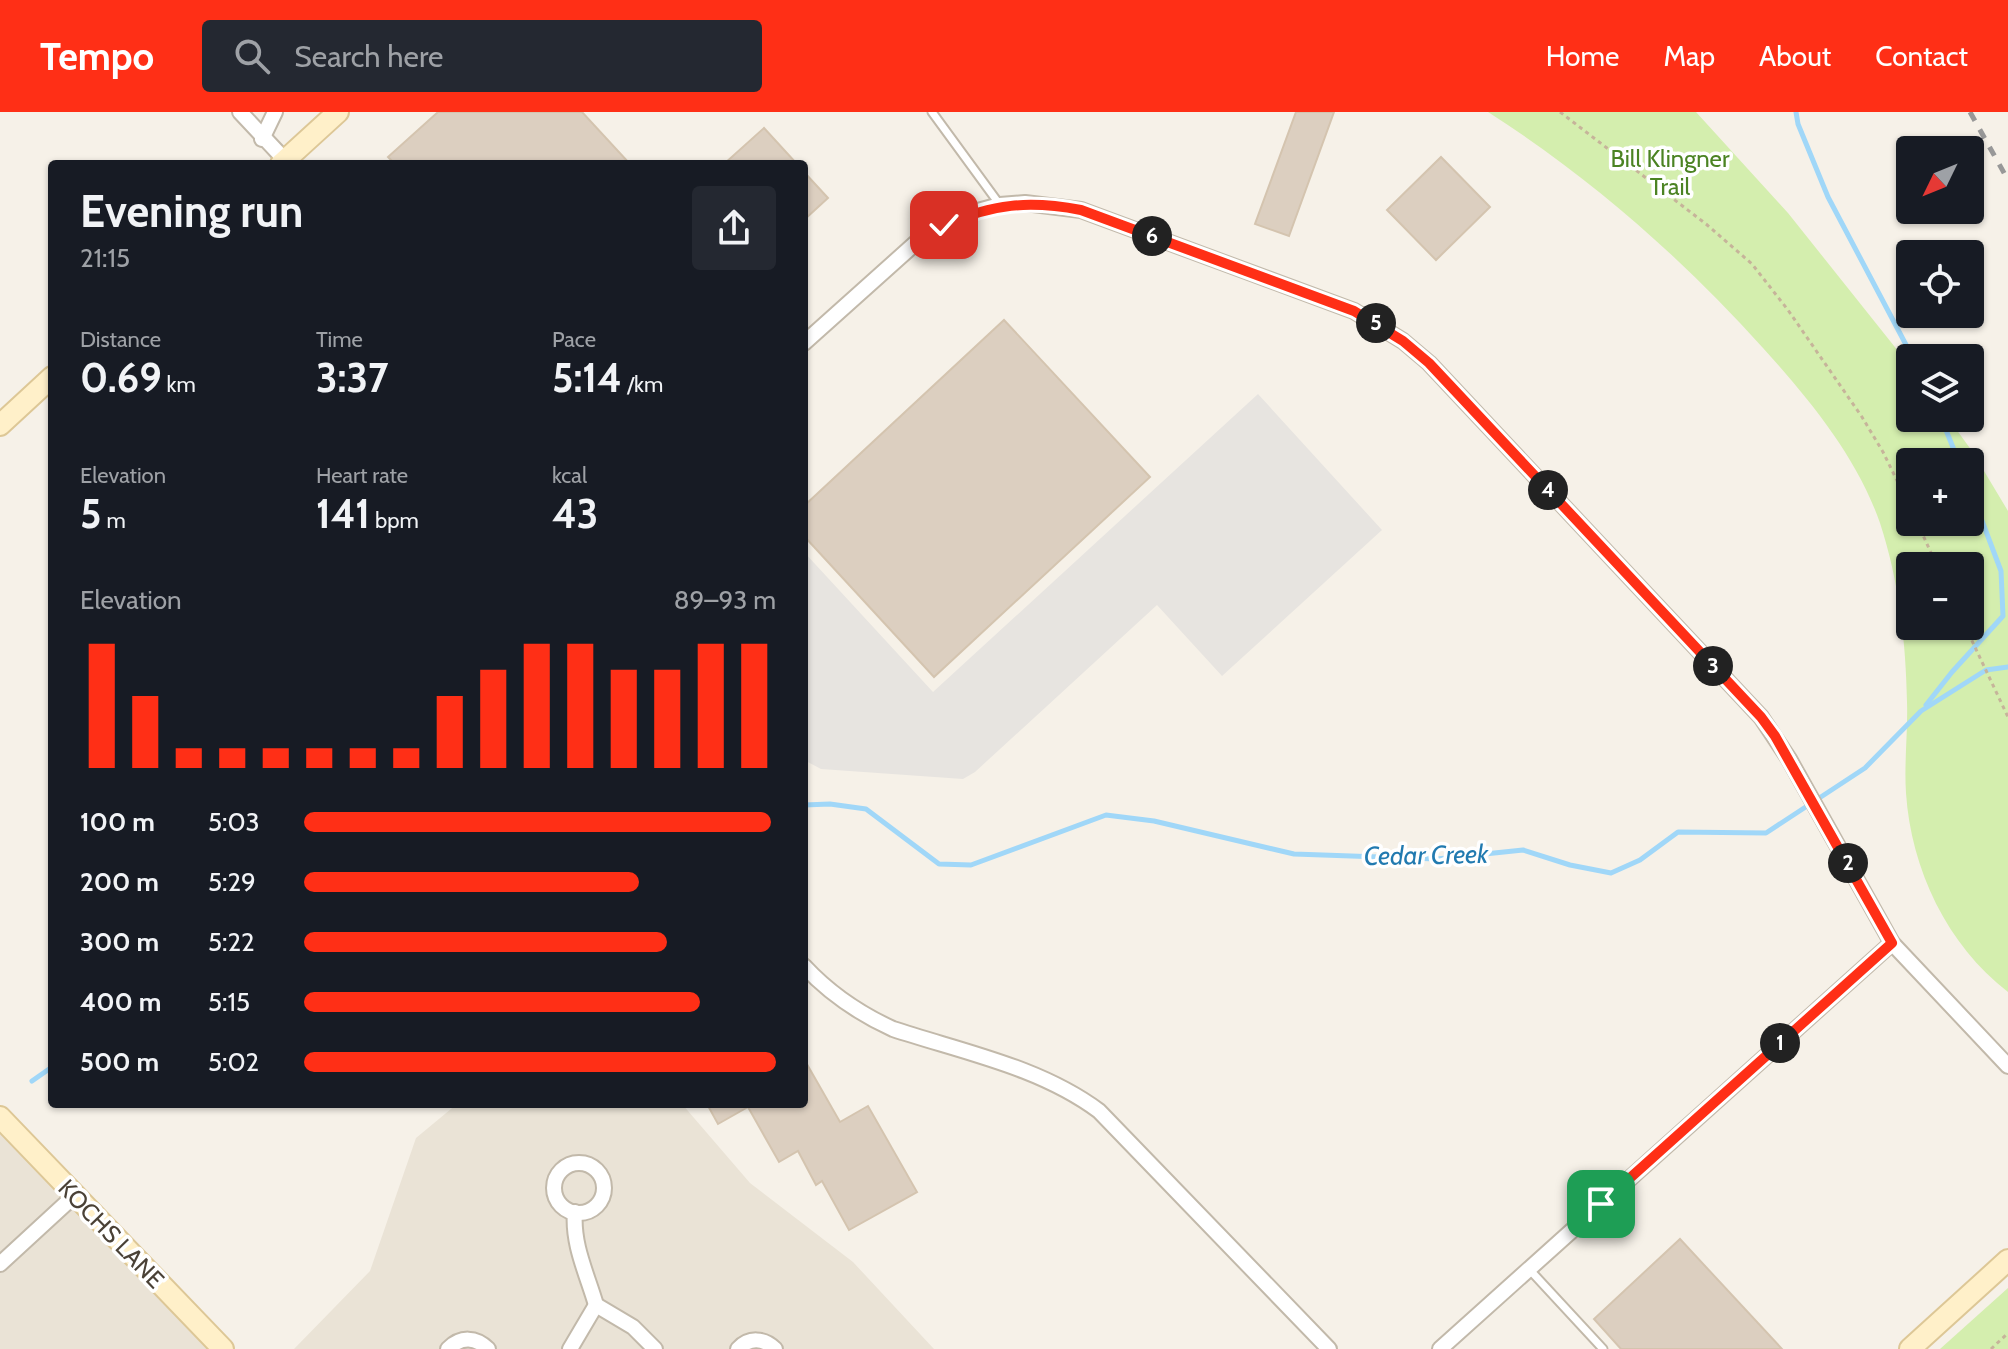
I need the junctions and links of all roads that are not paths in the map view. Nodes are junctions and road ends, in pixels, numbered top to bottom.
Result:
1 (232, 112) edge
2 (240, 112) edge
3 (275, 112) edge
4 (338, 112) edge
5 (932, 112) edge
6 (262, 139) junction
7 (291, 160) edge
8 (1000, 205) junction
9 (808, 339) edge
10 (48, 381) edge
11 (0, 425) edge
12 (1892, 943) junction
13 (808, 970) edge
14 (2008, 1066) edge
15 (0, 1117) edge
16 (74, 1196) junction
17 (575, 1212) dead end
18 (2008, 1260) edge
19 (0, 1264) edge
20 (1529, 1269) junction
21 (596, 1305) junction
22 (223, 1349) edge
23 (448, 1349) edge
24 (488, 1349) edge
25 (570, 1349) edge
26 (655, 1349) edge
27 (738, 1349) edge
28 (775, 1349) edge
29 (1329, 1349) edge
30 (1440, 1349) edge
31 (1603, 1349) edge
32 (1910, 1349) edge

1 - 6 street
2 - 6 street
3 - 6 street
4 - 7 street
5 - 8 lane
6 - 7 street
8 - 9 street
8 - 12 street
10 - 11 street
12 - 14 street
12 - 20 street
13 - 29 street
15 - 16 street, KOCHS LANE
16 - 19 street
16 - 22 street, KOCHS LANE
17 - 21 street
18 - 32 street
20 - 30 street
20 - 31 lane
21 - 25 street
21 - 26 street
23 - 24 street
27 - 28 street

